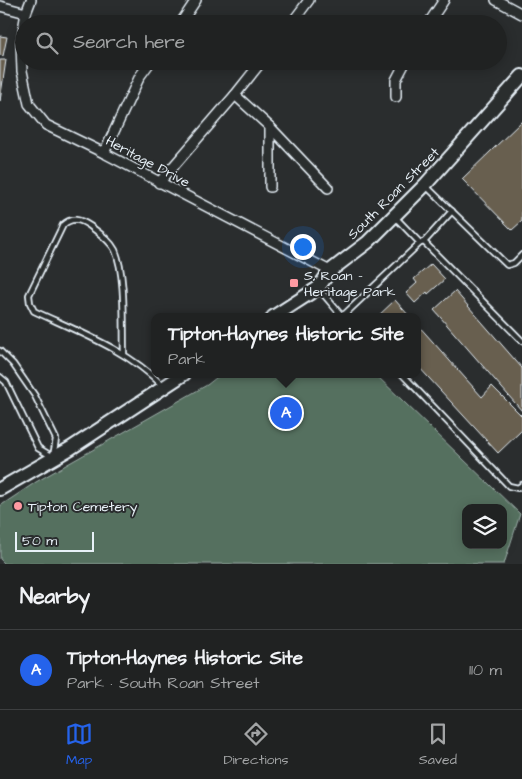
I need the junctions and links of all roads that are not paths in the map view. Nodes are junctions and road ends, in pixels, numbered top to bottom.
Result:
1 (31, 0) edge
2 (309, 0) edge
3 (444, 0) edge
4 (496, 0) edge
5 (197, 1) edge
6 (0, 6) edge
7 (26, 13) joint
8 (522, 14) edge
9 (187, 15) edge
10 (298, 15) edge
11 (434, 15) edge
12 (22, 70) edge
13 (144, 70) edge
14 (255, 70) edge
15 (401, 70) edge
16 (522, 76) edge
17 (235, 96) junction
18 (396, 97) dead end
19 (270, 127) junction
20 (104, 153) junction
21 (159, 183) junction
22 (425, 185) junction
23 (270, 187) dead end
24 (328, 188) dead end
25 (452, 211) junction
26 (393, 216) junction
27 (422, 243) junction
28 (522, 256) edge
29 (330, 272) junction
30 (318, 288) junction
31 (279, 313) edge
32 (339, 313) edge
33 (349, 313) edge
34 (522, 341) edge
35 (0, 351) edge
36 (124, 355) junction
37 (151, 374) edge
38 (0, 377) edge
39 (155, 378) edge
40 (178, 378) edge
41 (406, 378) edge
42 (164, 387) junction
43 (53, 457) junction
44 (522, 485) edge
45 (0, 489) edge

1 - 7 street, Heritage Drive
2 - 10 street
3 - 11 street
4 - 8 street
5 - 9 street
6 - 7 street
12 - 20 street, Heritage Drive
13 - 20 street
14 - 17 street
15 - 18 street
16 - 22 main road, South Roan Street
17 - 19 street
17 - 21 street
19 - 23 street
19 - 24 street
20 - 21 street, Heritage Drive
21 - 29 street, Heritage Drive
22 - 25 lane
22 - 26 main road, South Roan Street
25 - 27 lane
25 - 28 lane
26 - 27 lane
26 - 29 main road, South Roan Street
27 - 33 lane
27 - 34 lane
29 - 30 main road, South Roan Street
30 - 31 main road, South Roan Street
30 - 32 lane
35 - 43 lane
36 - 36 lane
36 - 37 lane
38 - 43 lane
39 - 42 lane
40 - 42 main road
41 - 44 lane
42 - 43 main road
43 - 45 main road

